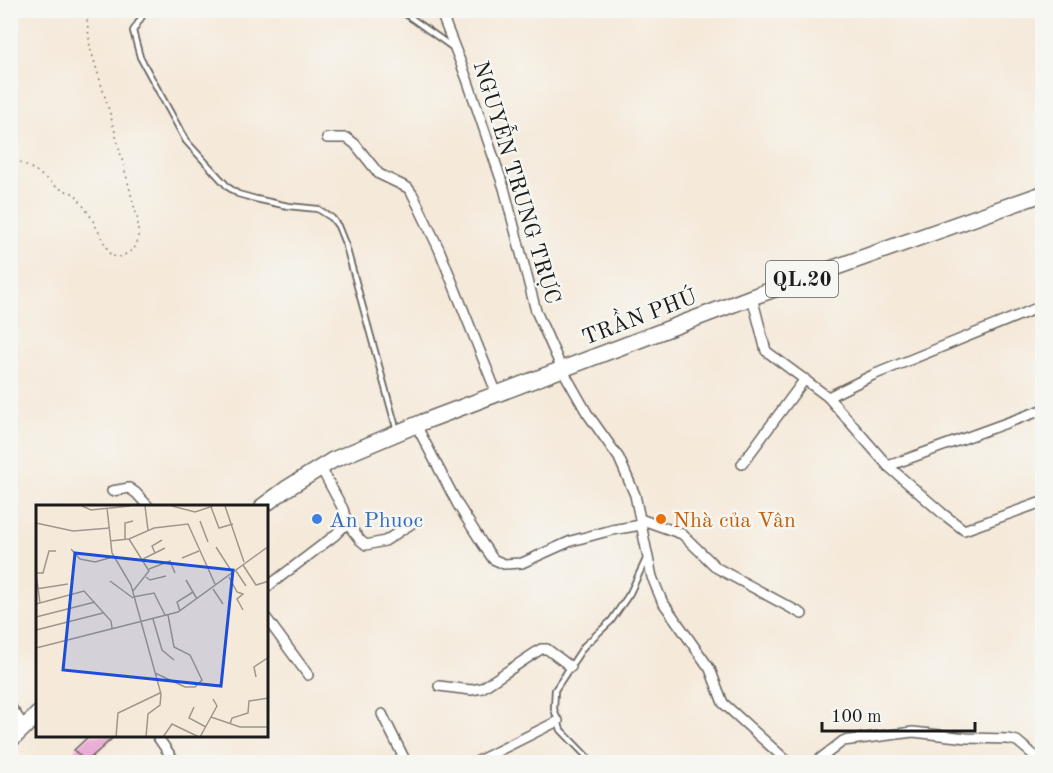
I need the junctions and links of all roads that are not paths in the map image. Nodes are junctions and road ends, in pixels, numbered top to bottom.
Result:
1 (146, 10) edge
2 (400, 10) edge
3 (440, 10) edge
4 (457, 51) junction
5 (327, 138) dead end
6 (1042, 194) edge
7 (752, 297) junction
8 (1042, 306) edge
9 (562, 369) junction
10 (805, 379) junction
11 (497, 394) junction
12 (828, 397) junction
13 (1042, 410) edge
14 (416, 425) junction
15 (398, 433) junction
16 (742, 464) dead end
17 (888, 466) junction
18 (321, 468) junction
19 (112, 491) dead end
20 (1042, 502) edge
21 (147, 505) edge
22 (264, 505) edge
23 (347, 522) junction
24 (640, 522) junction
25 (411, 524) dead end
26 (647, 556) junction
27 (268, 586) edge
28 (802, 614) dead end
29 (268, 620) edge
30 (571, 667) junction
31 (308, 675) dead end
32 (439, 686) dead end
33 (10, 706) edge
34 (382, 714) dead end
35 (36, 716) edge
36 (558, 721) junction
37 (24, 726) junction
38 (158, 737) edge
39 (10, 741) edge
40 (176, 762) edge
41 (406, 762) edge
42 (476, 762) edge
43 (592, 762) edge
44 (788, 762) edge
45 (816, 762) edge
46 (1042, 762) edge

1 - 15 lane
2 - 4 lane
3 - 4 street, NGUYỄN TRUNG TRỰC
4 - 9 street, NGUYỄN TRUNG TRỰC
5 - 11 street
6 - 7 highway, TRẦN PHÚ / QL.20
7 - 9 highway, TRẦN PHÚ / QL.20
7 - 10 street
8 - 12 street
9 - 11 highway, TRẦN PHÚ / QL.20
9 - 24 street, NGUYỄN TRUNG TRỰC
10 - 12 street
10 - 16 street
11 - 14 highway, TRẦN PHÚ / QL.20
12 - 17 street
13 - 17 street
14 - 15 highway, TRẦN PHÚ / QL.20
14 - 24 street
15 - 18 highway, TRẦN PHÚ / QL.20
17 - 20 street
18 - 22 highway, TRẦN PHÚ / QL.20
18 - 23 street
19 - 21 street
23 - 25 street
23 - 27 street
24 - 26 street, NGUYỄN TRUNG TRỰC
24 - 28 street
26 - 30 lane
26 - 44 street, NGUYỄN TRUNG TRỰC
29 - 31 street
30 - 32 street
30 - 36 lane
33 - 37 street
34 - 41 street
35 - 37 highway
36 - 42 street
36 - 43 lane
37 - 39 highway
38 - 40 street
45 - 46 street

